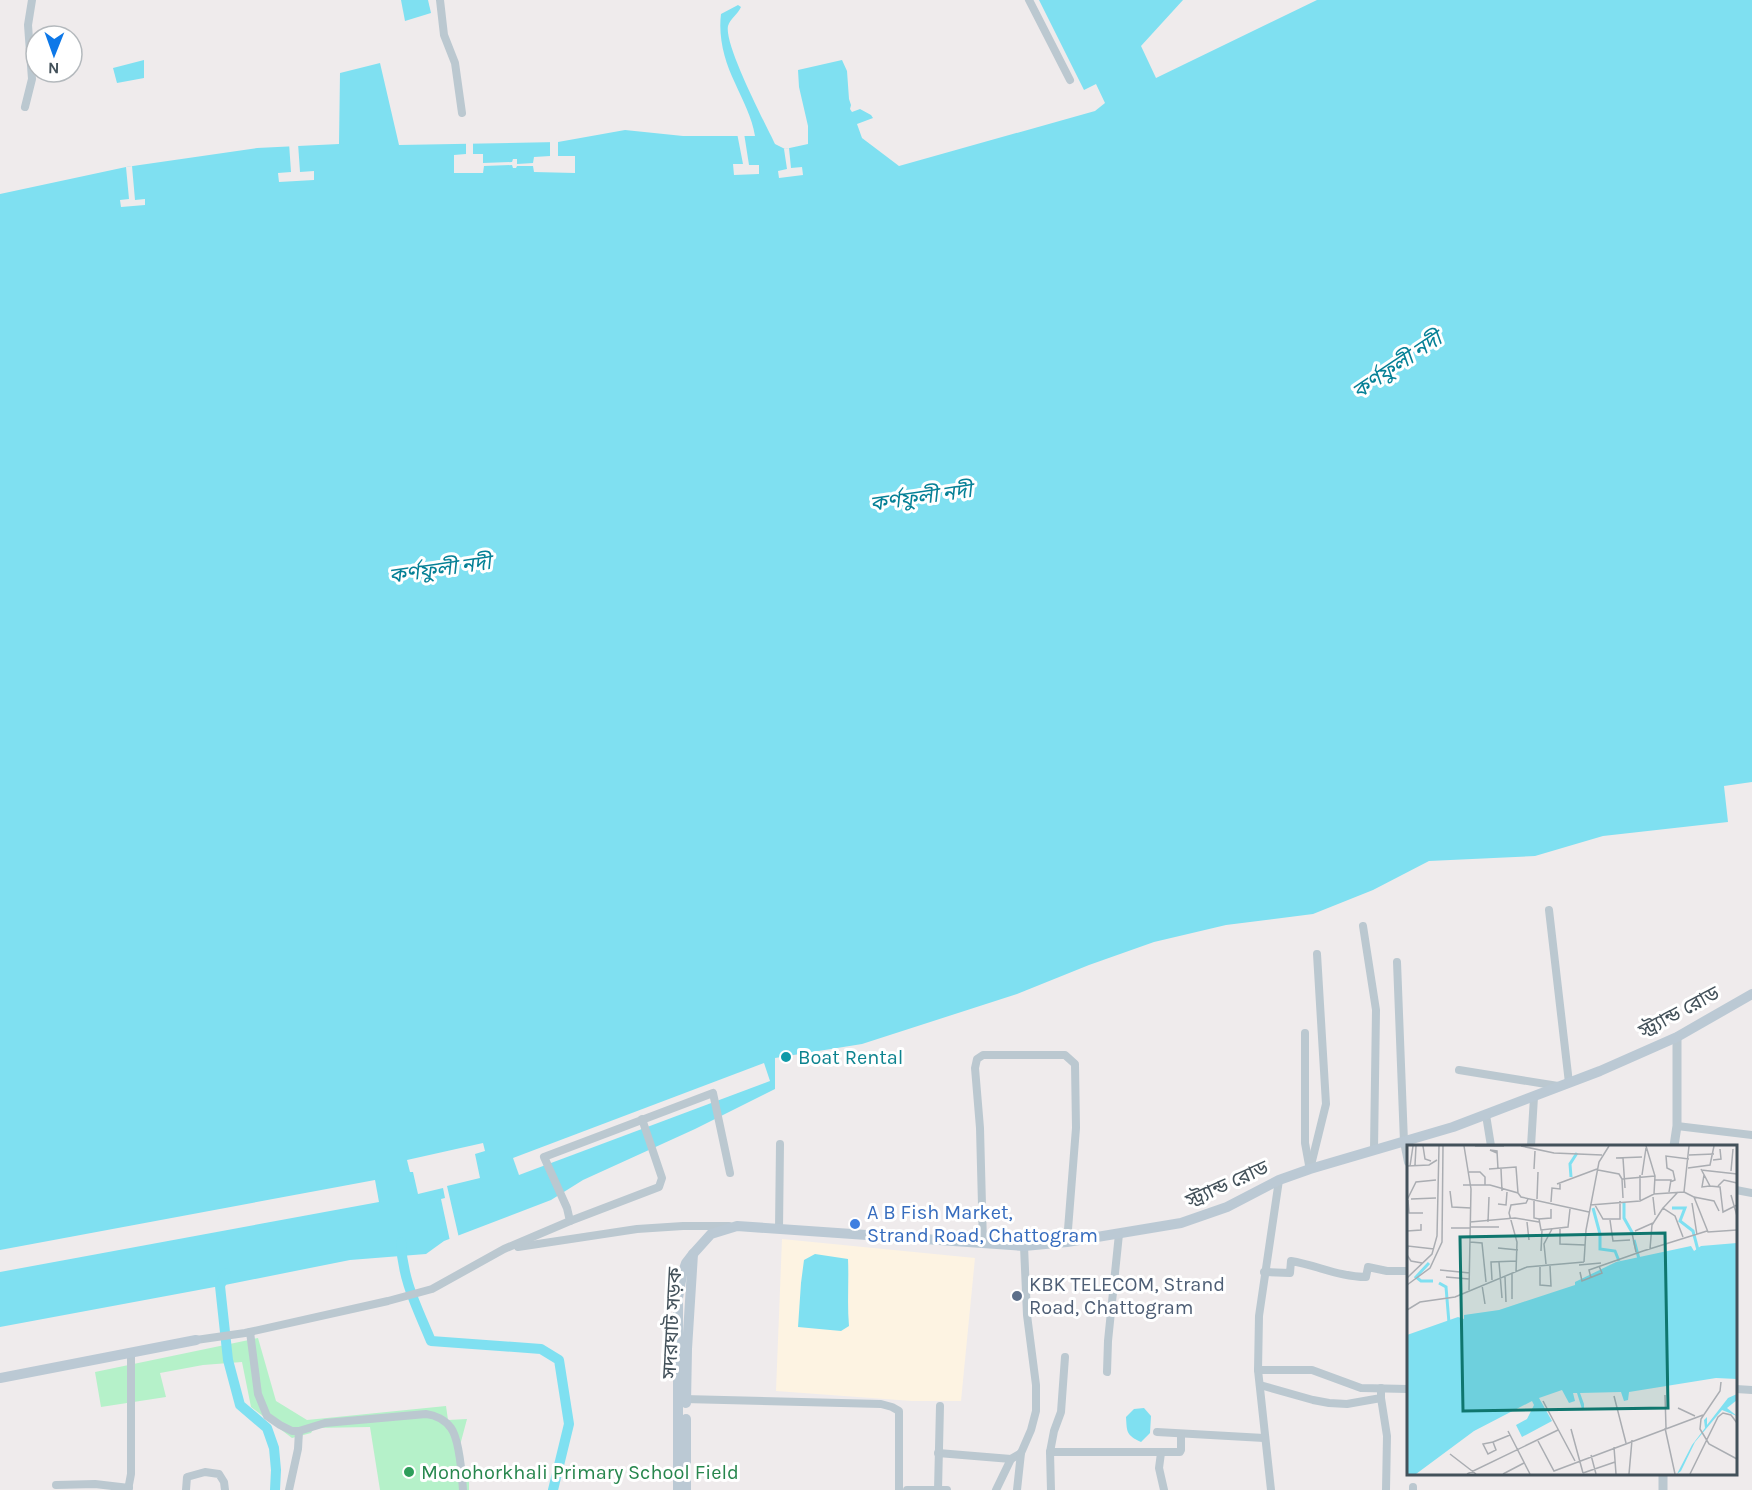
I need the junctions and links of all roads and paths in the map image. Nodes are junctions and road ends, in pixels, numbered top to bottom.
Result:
1 (32, 0) edge
2 (440, 0) edge
3 (1029, 0) edge
4 (1070, 80) dead end
5 (25, 106) dead end
6 (462, 113) dead end
7 (1548, 910) dead end
8 (1363, 926) dead end
9 (1317, 954) dead end
10 (1397, 962) dead end
11 (1752, 994) edge
12 (1305, 1033) dead end
13 (1677, 1037) junction
14 (1459, 1070) dead end
15 (1565, 1085) junction
16 (1534, 1097) junction
17 (1486, 1115) junction
18 (642, 1119) junction
19 (1677, 1126) junction
20 (1752, 1135) edge
21 (1404, 1142) junction
22 (780, 1144) dead end
23 (1491, 1145) edge
24 (1532, 1145) edge
25 (1674, 1145) edge
26 (1374, 1150) junction
27 (1407, 1157) edge
28 (1310, 1169) junction
29 (730, 1173) dead end
30 (1279, 1180) junction
31 (1737, 1190) edge
32 (1752, 1193) edge
33 (570, 1221) junction
34 (737, 1226) junction
35 (779, 1229) junction
36 (1119, 1234) junction
37 (1067, 1242) junction
38 (983, 1244) junction
39 (1024, 1246) junction
40 (504, 1249) junction
41 (693, 1254) joint
42 (1407, 1271) edge
43 (1264, 1272) junction
44 (247, 1333) junction
45 (196, 1340) joint
46 (131, 1353) junction
47 (1065, 1357) dead end
48 (1258, 1370) junction
49 (1107, 1372) dead end
50 (0, 1378) edge
51 (1260, 1385) junction
52 (1381, 1388) junction
53 (1407, 1389) edge
54 (1737, 1389) edge
55 (1752, 1390) edge
56 (1381, 1398) junction
57 (683, 1399) junction
58 (940, 1406) dead end
59 (299, 1431) junction
60 (1157, 1432) dead end
61 (1181, 1434) junction
62 (1264, 1438) junction
63 (1050, 1452) junction
64 (1161, 1452) junction
65 (938, 1453) junction
66 (1021, 1453) junction
67 (1011, 1459) junction
68 (56, 1485) dead end
69 (128, 1489) edge
70 (186, 1490) edge
71 (225, 1490) edge
72 (290, 1490) edge
73 (463, 1490) edge
74 (678, 1490) edge
75 (686, 1490) edge
76 (899, 1490) edge
77 (907, 1490) edge
78 (938, 1490) edge
79 (947, 1490) edge
80 (996, 1490) edge
81 (1017, 1490) edge
82 (1052, 1490) edge
83 (1164, 1490) edge
84 (1271, 1490) edge
85 (1386, 1490) edge

1 - 5 street
2 - 6 street
3 - 4 street
7 - 15 street
8 - 26 street
9 - 28 street
10 - 21 street
11 - 13 main road, স্ট্র্যান্ড রোড
12 - 28 street
13 - 15 main road, স্ট্র্যান্ড রোড
13 - 19 street
14 - 15 street
15 - 16 main road, স্ট্র্যান্ড রোড
16 - 17 main road, স্ট্র্যান্ড রোড
16 - 24 street
17 - 21 main road, স্ট্র্যান্ড রোড
17 - 23 street
18 - 29 street
18 - 33 street
18 - 33 street
19 - 20 street
19 - 25 street
21 - 26 main road, স্ট্র্যান্ড রোড
21 - 27 street
22 - 35 street
26 - 28 main road, স্ট্র্যান্ড রোড
28 - 30 main road, স্ট্র্যান্ড রোড
30 - 36 main road, স্ট্র্যান্ড রোড
30 - 43 street
31 - 32 street
33 - 40 street
34 - 35 main road, স্ট্র্যান্ড রোড
34 - 40 street
34 - 41 main road, স্ট্র্যান্ড রোড
35 - 38 main road, স্ট্র্যান্ড রোড
36 - 37 main road, স্ট্র্যান্ড রোড
36 - 49 street
37 - 38 street
37 - 39 main road, স্ট্র্যান্ড রোড
38 - 39 main road, স্ট্র্যান্ড রোড
39 - 66 street
40 - 44 street
41 - 57 main road, সদরঘাট সড়ক
42 - 43 street
43 - 48 street
44 - 45 street
44 - 59 street
45 - 46 main road
46 - 50 main road
46 - 69 street
47 - 63 street
48 - 51 street
48 - 52 street
51 - 56 street
51 - 62 street
52 - 53 street
52 - 56 street
54 - 55 street
56 - 85 street
57 - 74 main road, সদরঘাট সড়ক
57 - 75 main road, সদরঘাট সড়ক
57 - 76 street
58 - 65 street
59 - 72 street
59 - 73 street
60 - 61 street
61 - 62 street
61 - 64 street
62 - 84 street
63 - 64 street
63 - 82 street
64 - 83 street
65 - 67 street
65 - 78 street
66 - 67 street
66 - 81 street
67 - 80 street
68 - 69 street
70 - 71 street
77 - 78 street
78 - 79 street

